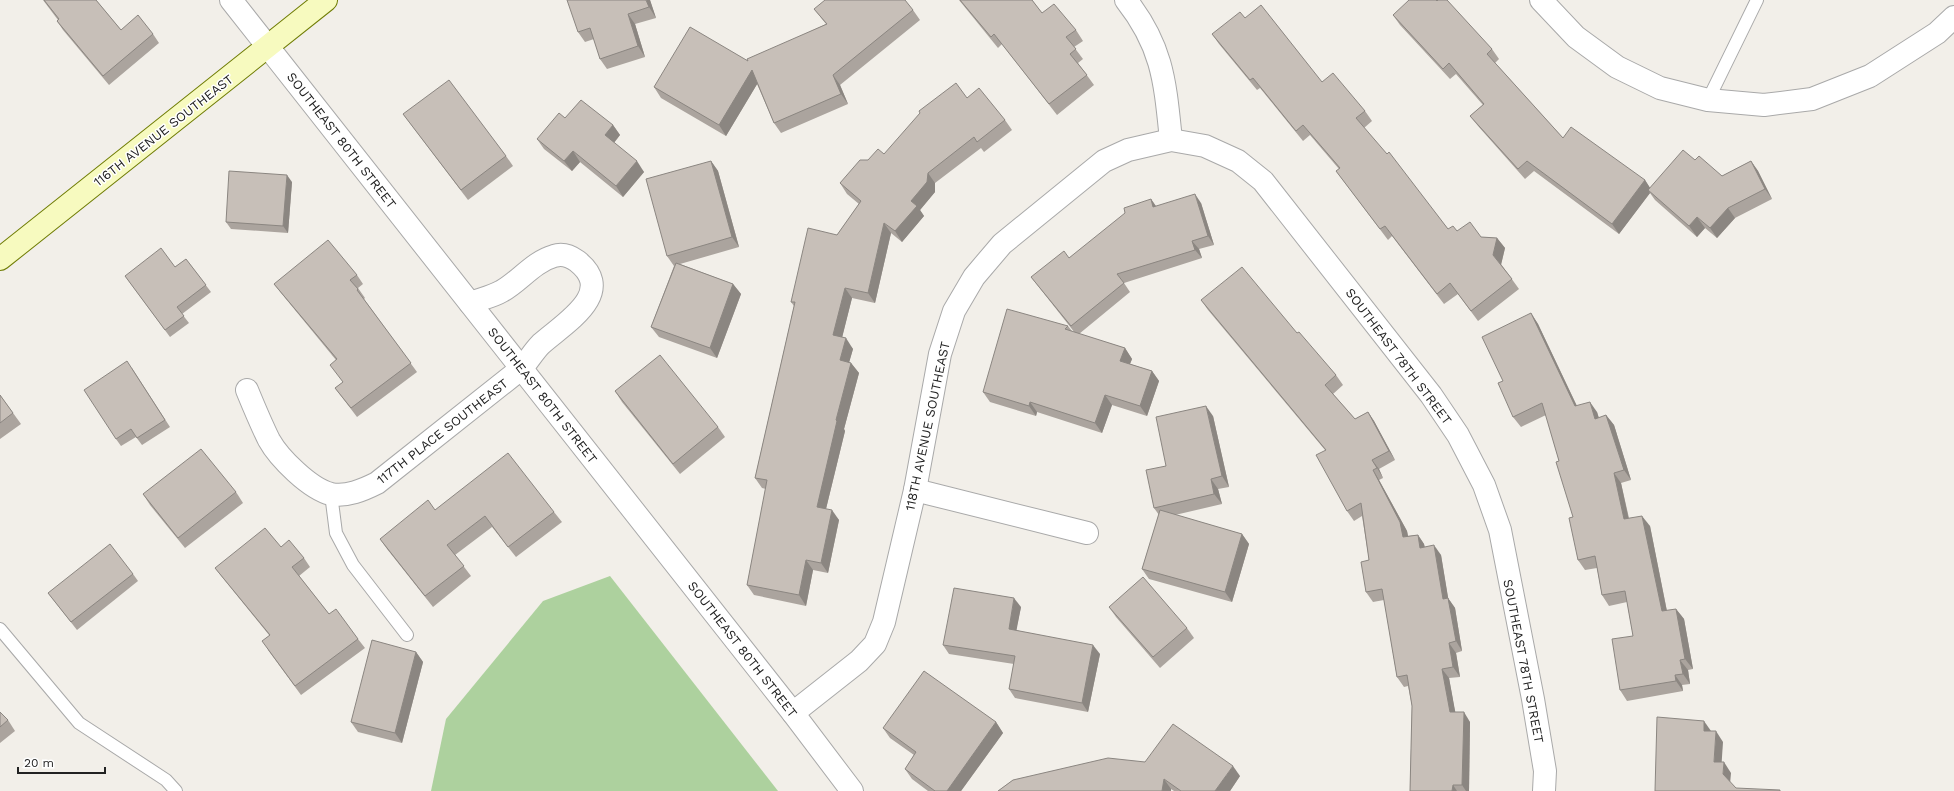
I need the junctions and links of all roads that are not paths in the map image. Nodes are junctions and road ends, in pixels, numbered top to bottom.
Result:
1 (231, 0) edge
2 (326, 0) edge
3 (1126, 0) edge
4 (1541, 0) edge
5 (1757, 0) edge
6 (1954, 17) edge
7 (269, 46) junction
8 (1708, 100) junction
9 (1171, 140) junction
10 (0, 259) edge
11 (470, 303) junction
12 (522, 368) junction
13 (247, 390) dead end
14 (915, 490) junction
15 (331, 494) junction
16 (1087, 533) dead end
17 (0, 629) edge
18 (407, 634) dead end
19 (793, 713) junction
20 (176, 791) edge
21 (852, 791) edge
22 (1544, 791) edge

1 - 7 street, SOUTHEAST 80TH STREET
2 - 7 street, 116TH AVENUE SOUTHEAST
3 - 9 street
4 - 8 street
5 - 8 lane
6 - 8 street
7 - 10 street, 116TH AVENUE SOUTHEAST
7 - 11 street, SOUTHEAST 80TH STREET
9 - 14 street, 118TH AVENUE SOUTHEAST
9 - 22 street, SOUTHEAST 78TH STREET
11 - 12 street, SOUTHEAST 80TH STREET
11 - 12 street, 117TH PLACE SOUTHEAST
12 - 15 street, 117TH PLACE SOUTHEAST
12 - 19 street, SOUTHEAST 80TH STREET
13 - 15 street, 117TH PLACE SOUTHEAST
14 - 16 street
14 - 19 street, 118TH AVENUE SOUTHEAST
15 - 18 lane
17 - 20 lane
19 - 21 street, SOUTHEAST 80TH STREET

